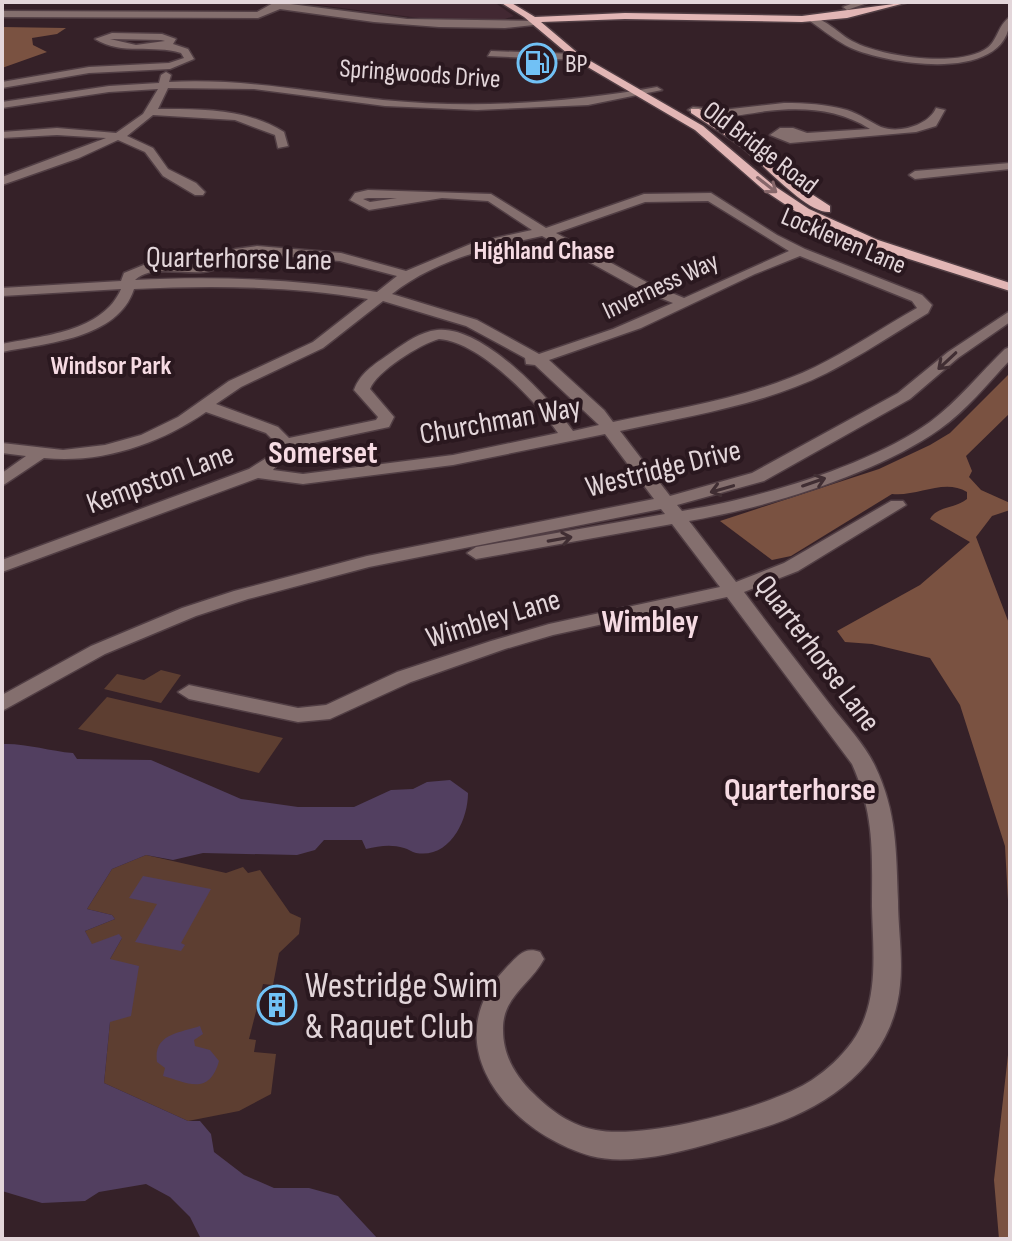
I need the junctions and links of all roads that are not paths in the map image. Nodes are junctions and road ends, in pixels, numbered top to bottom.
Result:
1 (52, 2) edge
2 (259, 2) edge
3 (504, 2) edge
4 (866, 2) edge
5 (905, 2) edge
6 (283, 3) edge
7 (847, 7) dead end
8 (538, 8) dead end
9 (2, 14) edge
10 (42, 14) junction
11 (816, 20) junction
12 (1010, 20) edge
13 (554, 21) junction
14 (537, 22) junction
15 (556, 42) junction
16 (165, 45) junction
17 (528, 53) junction
18 (491, 54) dead end
19 (577, 57) junction
20 (164, 67) junction
21 (166, 83) junction
22 (2, 85) edge
23 (645, 92) junction
24 (2, 102) edge
25 (953, 107) dead end
26 (693, 110) junction
27 (152, 112) junction
28 (728, 114) junction
29 (720, 125) junction
30 (883, 133) junction
31 (2, 135) edge
32 (115, 137) junction
33 (804, 137) dead end
34 (739, 138) junction
35 (282, 146) dead end
36 (1010, 166) edge
37 (915, 175) dead end
38 (2, 181) edge
39 (199, 192) dead end
40 (442, 194) junction
41 (546, 232) junction
42 (800, 252) junction
43 (407, 275) junction
44 (1010, 275) edge
45 (128, 285) junction
46 (1010, 287) edge
47 (2, 292) edge
48 (380, 296) junction
49 (685, 303) junction
50 (1010, 315) edge
51 (2, 348) edge
52 (1010, 352) edge
53 (540, 358) junction
54 (508, 367) junction
55 (203, 405) junction
56 (611, 429) junction
57 (569, 437) junction
58 (284, 444) junction
59 (2, 448) edge
60 (38, 455) junction
61 (257, 473) junction
62 (2, 481) edge
63 (897, 505) dead end
64 (671, 510) junction
65 (2, 566) edge
66 (733, 590) junction
67 (189, 692) dead end
68 (2, 704) edge
69 (531, 959) dead end

1 - 10 street
2 - 6 street
3 - 14 main road, Old Bridge Road
4 - 7 street
5 - 11 main road
6 - 10 street
6 - 14 street
8 - 13 main road, Old Bridge Road
9 - 10 street
11 - 12 street
11 - 13 main road
13 - 14 main road
13 - 23 main road, Old Bridge Road
14 - 15 main road, Old Bridge Road
15 - 17 street
15 - 19 main road, Old Bridge Road
16 - 16 street
16 - 20 street
17 - 18 street
17 - 19 street
19 - 23 main road, Old Bridge Road
20 - 21 street
20 - 22 street
21 - 23 street, Springwoods Drive
21 - 24 street, Springwoods Drive
21 - 27 street
23 - 26 main road, Old Bridge Road
23 - 34 main road
23 -> 46 main road, Old Bridge Road
25 - 30 street
26 - 28 street
26 - 29 main road, Old Bridge Road
27 - 32 street
27 - 35 street
28 - 29 street
28 - 30 street
29 - 34 main road, Old Bridge Road
30 - 33 street
31 - 32 street
32 - 38 street
32 - 39 street
34 - 44 main road, Old Bridge Road
36 - 37 street
40 - 40 street
40 - 41 street
41 - 42 street, Lockleven Lane
41 - 43 street, Lockleven Lane
41 - 49 street
42 - 49 street, Inverness Way
42 - 56 street, Lockleven Lane
43 - 45 street
43 - 48 street, Lockleven Lane
45 - 47 street, Quarterhorse Lane
45 - 48 street, Quarterhorse Lane
45 - 51 street
48 - 53 street, Quarterhorse Lane
48 - 55 street, Lockleven Lane
49 - 53 street, Inverness Way
50 -> 64 street, Westridge Drive
64 -> 52 street, Westridge Drive
53 - 54 street, Inverness Way
53 - 56 street, Quarterhorse Lane
54 - 57 street
54 - 58 street
55 - 58 street, Kempston Lane
55 - 60 street, Lockleven Lane
56 - 57 street, Churchman Way
56 - 64 street, Quarterhorse Lane
57 - 61 street, Churchman Way
58 - 61 street, Kempston Lane
59 - 60 street, Lockleven Lane
60 - 62 street
61 - 65 street, Kempston Lane
63 - 66 street, Wimbley Lane
64 - 66 street, Quarterhorse Lane
64 - 68 street, Westridge Drive
66 - 67 street, Wimbley Lane
66 - 69 street, Quarterhorse Lane

